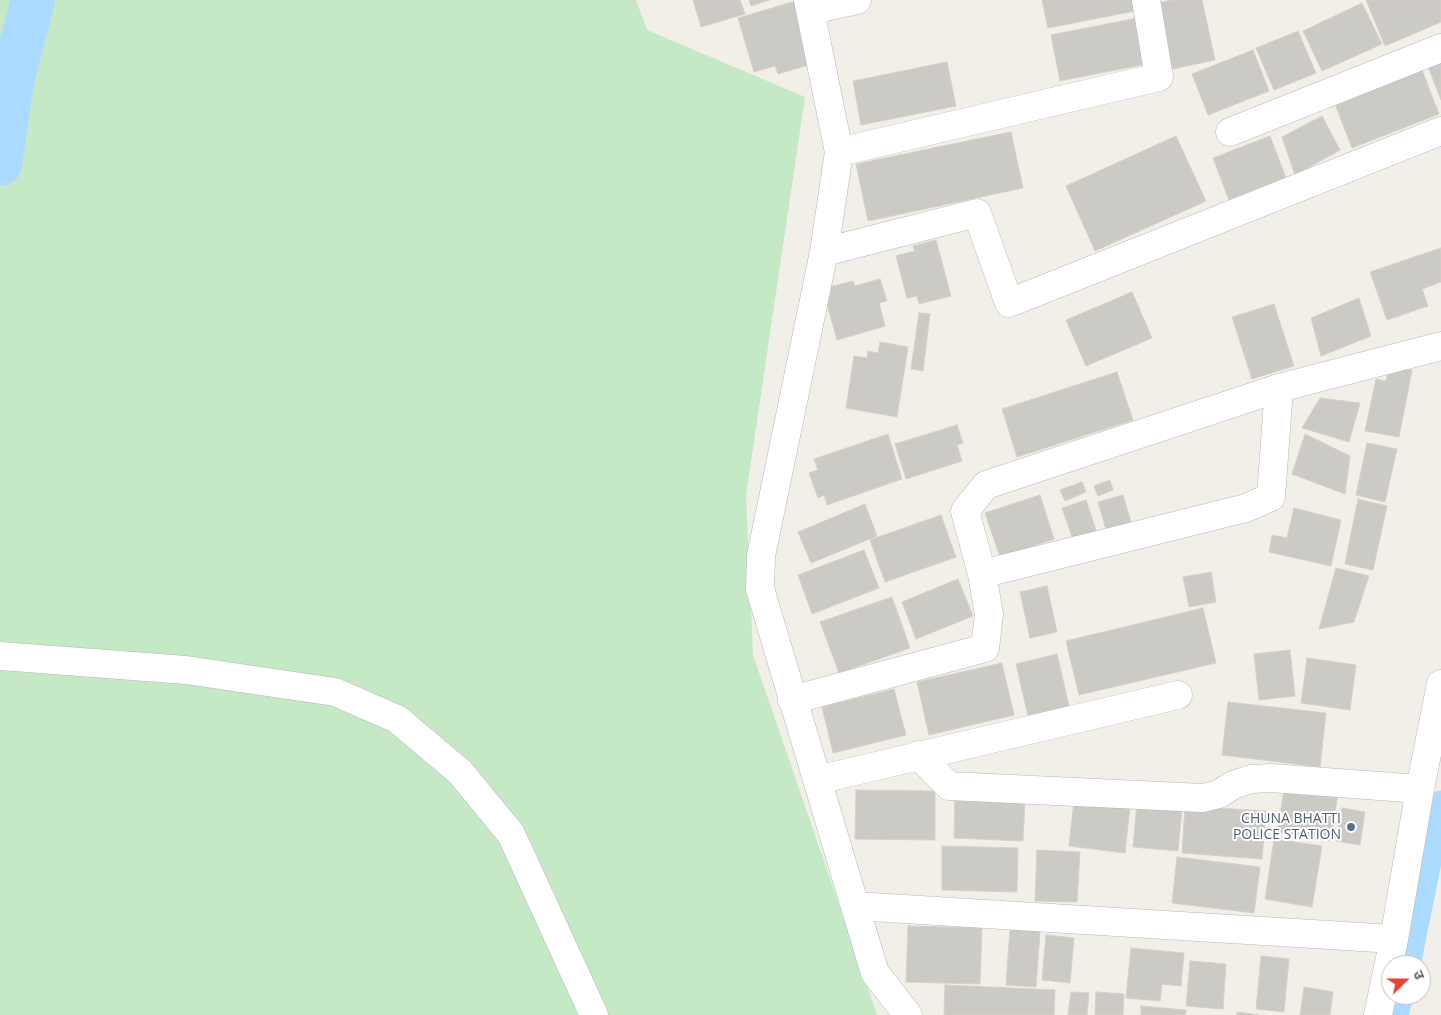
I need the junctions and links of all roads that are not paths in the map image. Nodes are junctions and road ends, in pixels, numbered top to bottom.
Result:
1 (857, 0) edge
2 (1146, 0) edge
3 (809, 5) edge
4 (1441, 48) edge
5 (1441, 131) edge
6 (1230, 132) dead end
7 (839, 152) junction
8 (824, 252) junction
9 (1441, 346) edge
10 (1280, 388) junction
11 (982, 574) junction
12 (0, 656) edge
13 (1441, 684) edge
14 (1178, 695) dead end
15 (792, 700) junction
16 (918, 755) junction
17 (817, 780) junction
18 (1420, 789) junction
19 (855, 906) junction
20 (1394, 940) junction
21 (594, 1015) edge
22 (908, 1015) edge
23 (1378, 1015) edge

1 - 3 street
2 - 7 street
3 - 7 street
4 - 6 street
5 - 8 street
7 - 8 street
8 - 15 street
9 - 10 street
10 - 11 street
10 - 11 street
11 - 15 street
12 - 21 street
13 - 18 street
14 - 16 street
15 - 17 street
16 - 17 street
16 - 18 street
17 - 19 street
18 - 20 street
19 - 20 street
19 - 22 street
20 - 23 street

